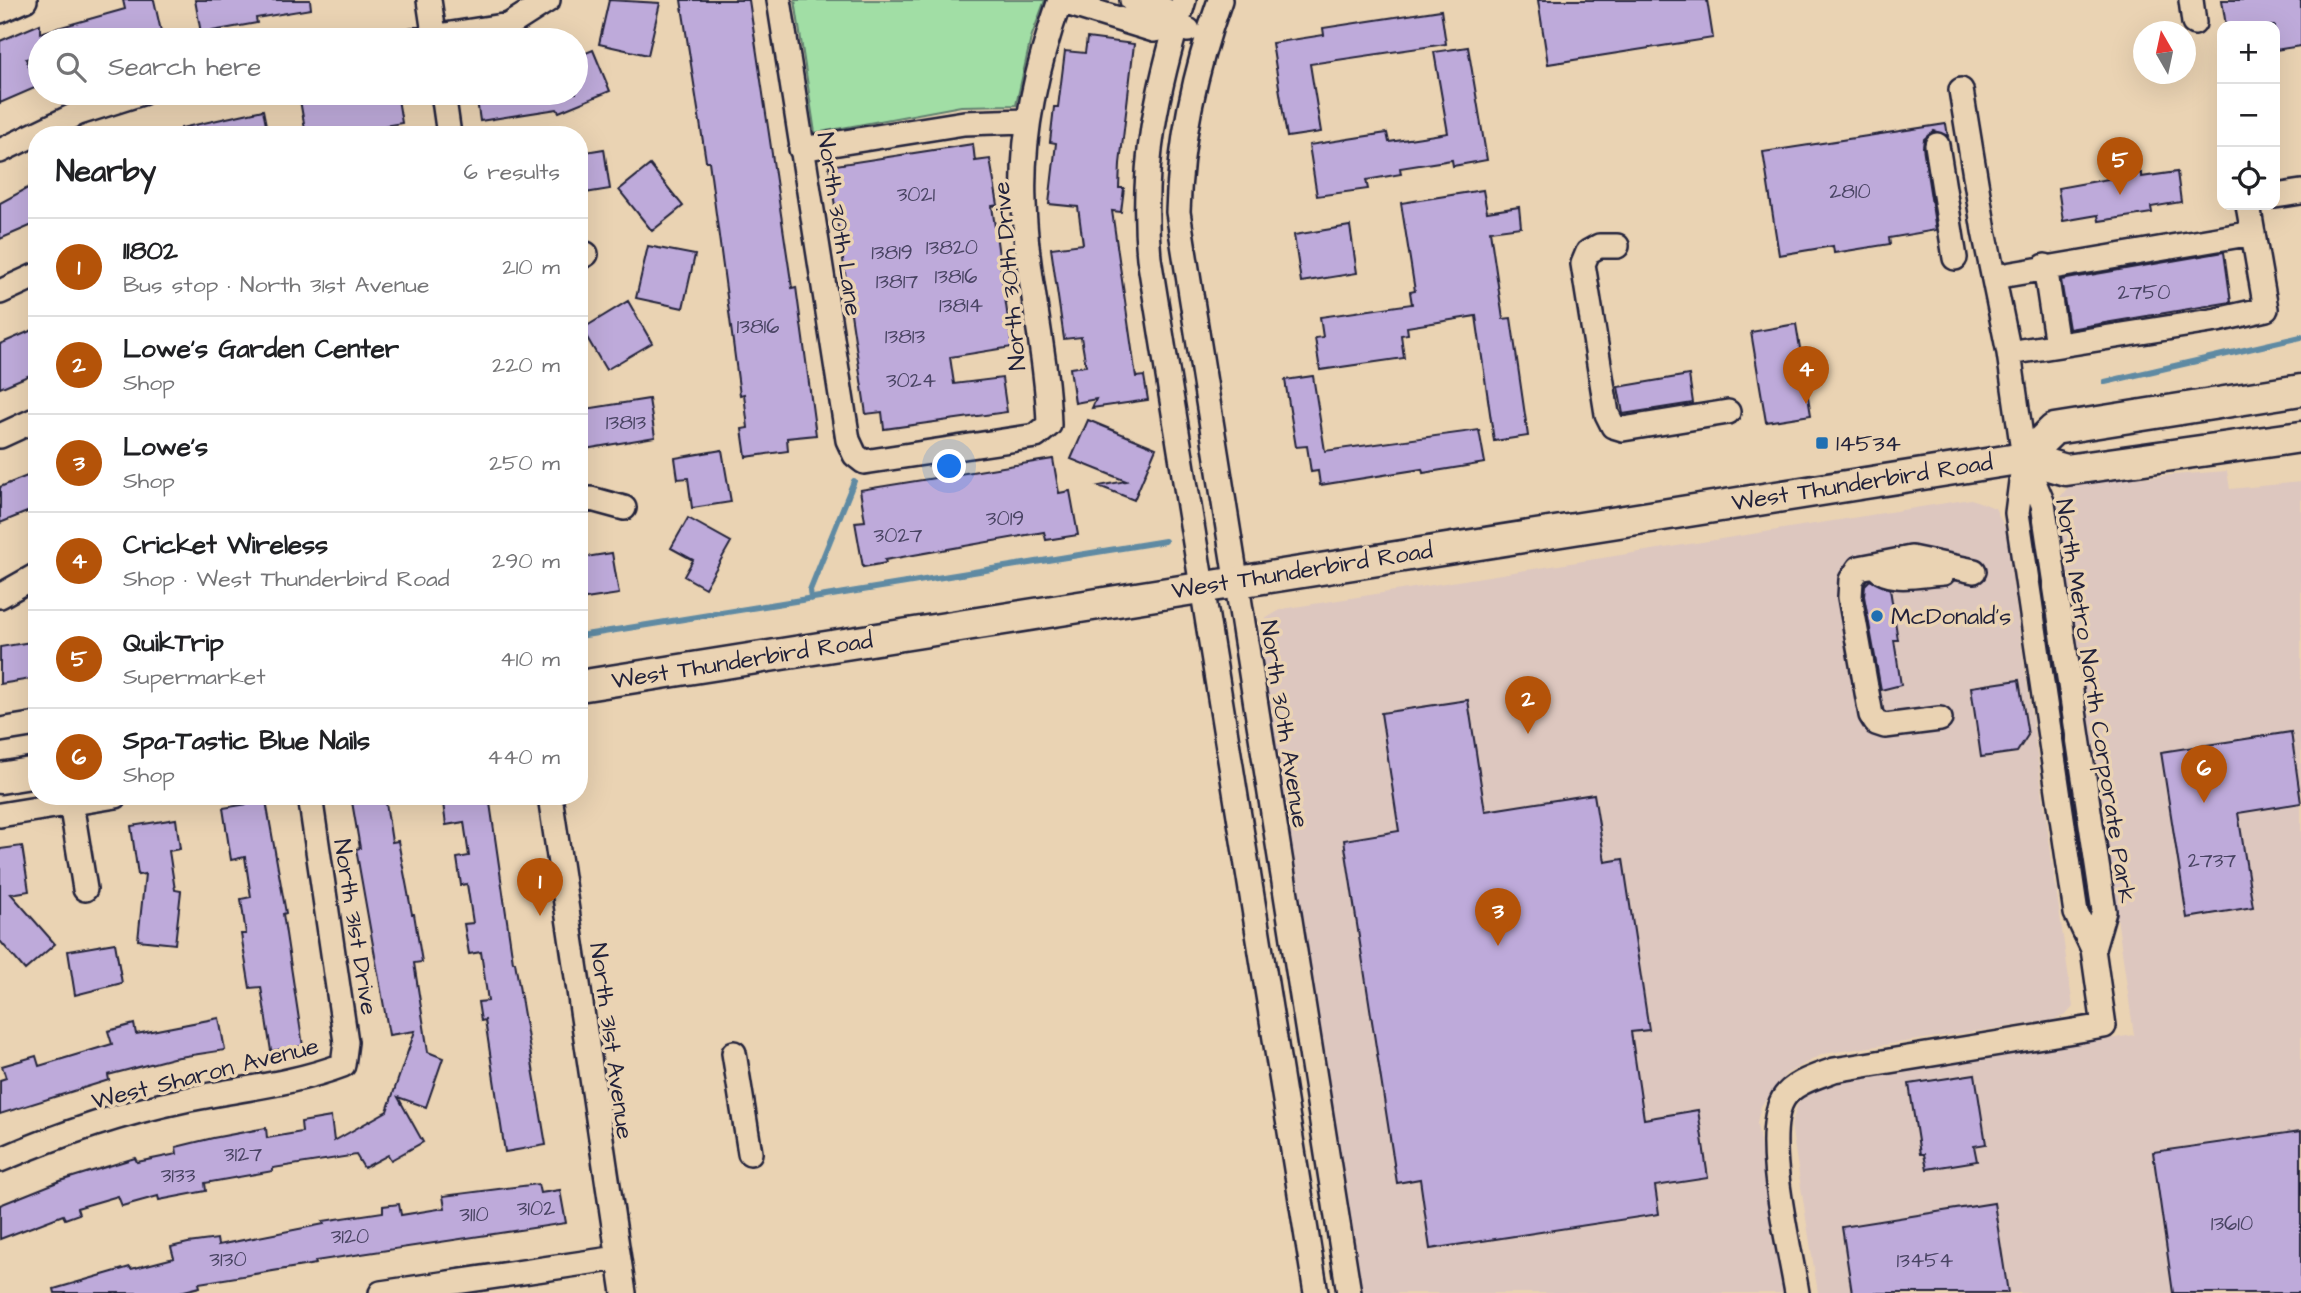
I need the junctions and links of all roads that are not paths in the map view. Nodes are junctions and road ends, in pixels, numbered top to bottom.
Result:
1 (24, 0) edge
2 (429, 0) edge
3 (548, 0) edge
4 (779, 0) edge
5 (1060, 0) edge
6 (1132, 0) edge
7 (1184, 0) edge
8 (1220, 0) edge
9 (2190, 0) edge
10 (0, 11) edge
11 (2194, 21) edge
12 (1176, 26) junction
13 (428, 28) edge
14 (492, 28) edge
15 (1207, 36) junction
16 (1961, 90) dead end
17 (104, 105) edge
18 (445, 105) edge
19 (1027, 121) junction
20 (52, 126) edge
21 (448, 126) edge
22 (28, 138) edge
23 (1937, 145) dead end
24 (801, 149) junction
25 (0, 151) edge
26 (2301, 192) edge
27 (2280, 195) edge
28 (2249, 210) edge
29 (2253, 233) junction
30 (1617, 246) dead end
31 (1955, 258) dead end
32 (2045, 266) junction
33 (1994, 277) junction
34 (28, 279) edge
35 (0, 292) edge
36 (2057, 345) junction
37 (2009, 353) junction
38 (2301, 390) edge
39 (1728, 412) dead end
40 (28, 423) edge
41 (0, 436) edge
42 (2301, 437) edge
43 (855, 455) joint
44 (2024, 458) junction
45 (588, 500) edge
46 (624, 508) dead end
47 (1974, 571) dead end
48 (28, 580) edge
49 (1235, 580) junction
50 (1202, 585) junction
51 (0, 596) edge
52 (588, 685) edge
53 (1940, 719) dead end
54 (28, 725) edge
55 (0, 730) edge
56 (28, 773) edge
57 (0, 778) edge
58 (59, 805) edge
59 (71, 805) edge
60 (311, 805) edge
61 (551, 805) edge
62 (0, 815) edge
63 (85, 889) dead end
64 (734, 1053) dead end
65 (343, 1065) joint
66 (750, 1153) dead end
67 (0, 1160) edge
68 (618, 1258) junction
69 (382, 1293) edge
70 (624, 1293) edge
71 (1316, 1293) edge
72 (1349, 1293) edge
73 (1797, 1293) edge

1 - 10 street
2 - 13 street
3 - 14 street
4 - 24 street, North 30th Lane
5 - 12 street
5 - 19 street, North 30th Drive
6 - 12 street
7 - 12 street
8 - 15 street, North 30th Avenue
9 - 11 street
12 - 15 street
12 - 50 street
15 - 49 street, North 30th Avenue
16 - 33 street, North Metro North Corporate Park
17 - 20 street
18 - 21 street
19 - 24 street
19 - 43 street, North 30th Drive
22 - 25 street
23 - 31 street
24 - 43 street, North 30th Lane
26 - 27 street
28 - 29 street
29 - 32 street
29 - 36 street
30 - 39 street
32 - 33 street
32 - 36 street
33 - 37 street, North Metro North Corporate Park
34 - 35 street
36 - 37 street
37 - 44 street, North Metro North Corporate Park
38 - 44 main road, West Thunderbird Road
40 - 41 street
42 - 44 main road, West Thunderbird Road
44 - 49 main road, West Thunderbird Road
44 - 73 street, North Metro North Corporate Park
45 - 46 street
47 - 53 street
48 - 51 street
49 - 50 main road, West Thunderbird Road
49 - 72 street, North 30th Avenue
50 - 52 main road, West Thunderbird Road
50 - 71 street
54 - 55 street
56 - 57 main road
58 - 62 street
59 - 63 street
60 - 65 street, North 31st Drive
61 - 68 street, North 31st Avenue
64 - 66 street
65 - 67 street, West Sharon Avenue
68 - 69 street
68 - 70 street, North 31st Avenue

